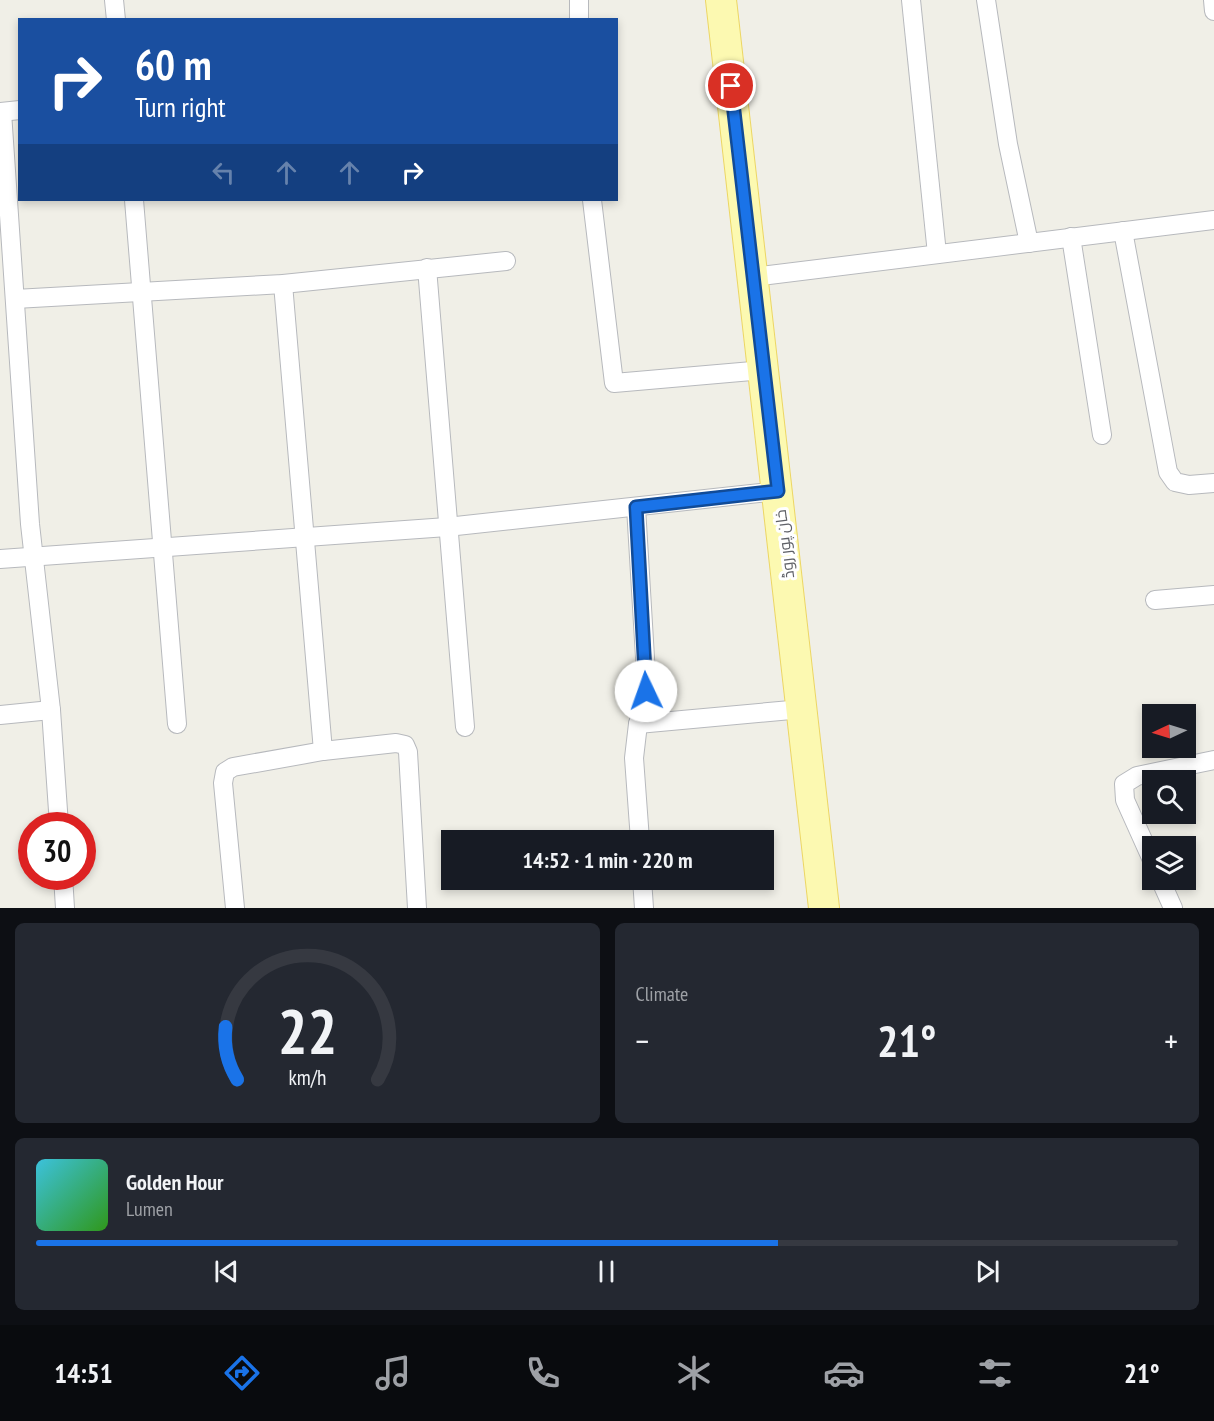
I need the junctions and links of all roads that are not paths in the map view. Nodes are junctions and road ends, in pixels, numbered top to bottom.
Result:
1 (114, 0) edge
2 (579, 0) edge
3 (722, 0) edge
4 (911, 0) edge
5 (986, 0) edge
6 (1213, 0) edge
7 (1214, 11) edge
8 (116, 18) edge
9 (579, 18) edge
10 (7, 112) edge
11 (134, 201) edge
12 (592, 201) edge
13 (1214, 220) edge
14 (1122, 231) junction
15 (1071, 237) junction
16 (1029, 243) junction
17 (937, 254) junction
18 (506, 261) dead end
19 (427, 268) junction
20 (753, 277) junction
21 (283, 284) junction
22 (142, 292) junction
23 (15, 300) junction
24 (764, 370) junction
25 (1102, 435) dead end
26 (1214, 483) edge
27 (778, 491) junction
28 (636, 507) junction
29 (447, 527) junction
30 (305, 539) junction
31 (164, 548) junction
32 (36, 556) junction
33 (0, 559) edge
34 (1214, 594) edge
35 (1155, 600) dead end
36 (802, 709) junction
37 (51, 710) junction
38 (0, 715) edge
39 (177, 724) dead end
40 (638, 724) junction
41 (465, 727) dead end
42 (323, 751) junction
43 (1214, 760) edge
44 (809, 766) junction
45 (58, 812) edge
46 (639, 830) edge
47 (1142, 838) edge
48 (64, 890) edge
49 (643, 890) edge
50 (1165, 890) edge
51 (65, 908) edge
52 (235, 908) edge
53 (417, 908) edge
54 (644, 908) edge
55 (824, 908) edge
56 (846, 908) edge
57 (1173, 908) edge

1 - 8 street
2 - 9 street
3 - 20 main road, خان پور روڈ
4 - 17 street
5 - 16 street
6 - 7 street
10 - 23 street
11 - 22 street
12 - 24 street
13 - 14 street
14 - 15 street
14 - 26 street
15 - 16 street
15 - 25 street
16 - 17 street
17 - 20 street
18 - 19 street
19 - 21 street
19 - 29 street
20 - 24 main road, خان پور روڈ
21 - 22 street
21 - 30 street
22 - 23 street
22 - 31 street
23 - 32 street
24 - 27 main road, خان پور روڈ
27 - 28 street
27 - 36 main road, خان پور روڈ
28 - 29 street
28 - 40 street
29 - 30 street
29 - 41 street
30 - 31 street
30 - 42 street
31 - 32 street
31 - 39 street
32 - 33 street
32 - 37 street
34 - 35 street
36 - 40 street
36 - 44 main road, خان پور روڈ
37 - 38 street
37 - 45 street
40 - 46 street
42 - 52 street
42 - 53 street
43 - 47 street
44 - 55 main road, خان پور روڈ
44 - 56 main road, خان پور روڈ
48 - 51 street
49 - 54 street
50 - 57 street

